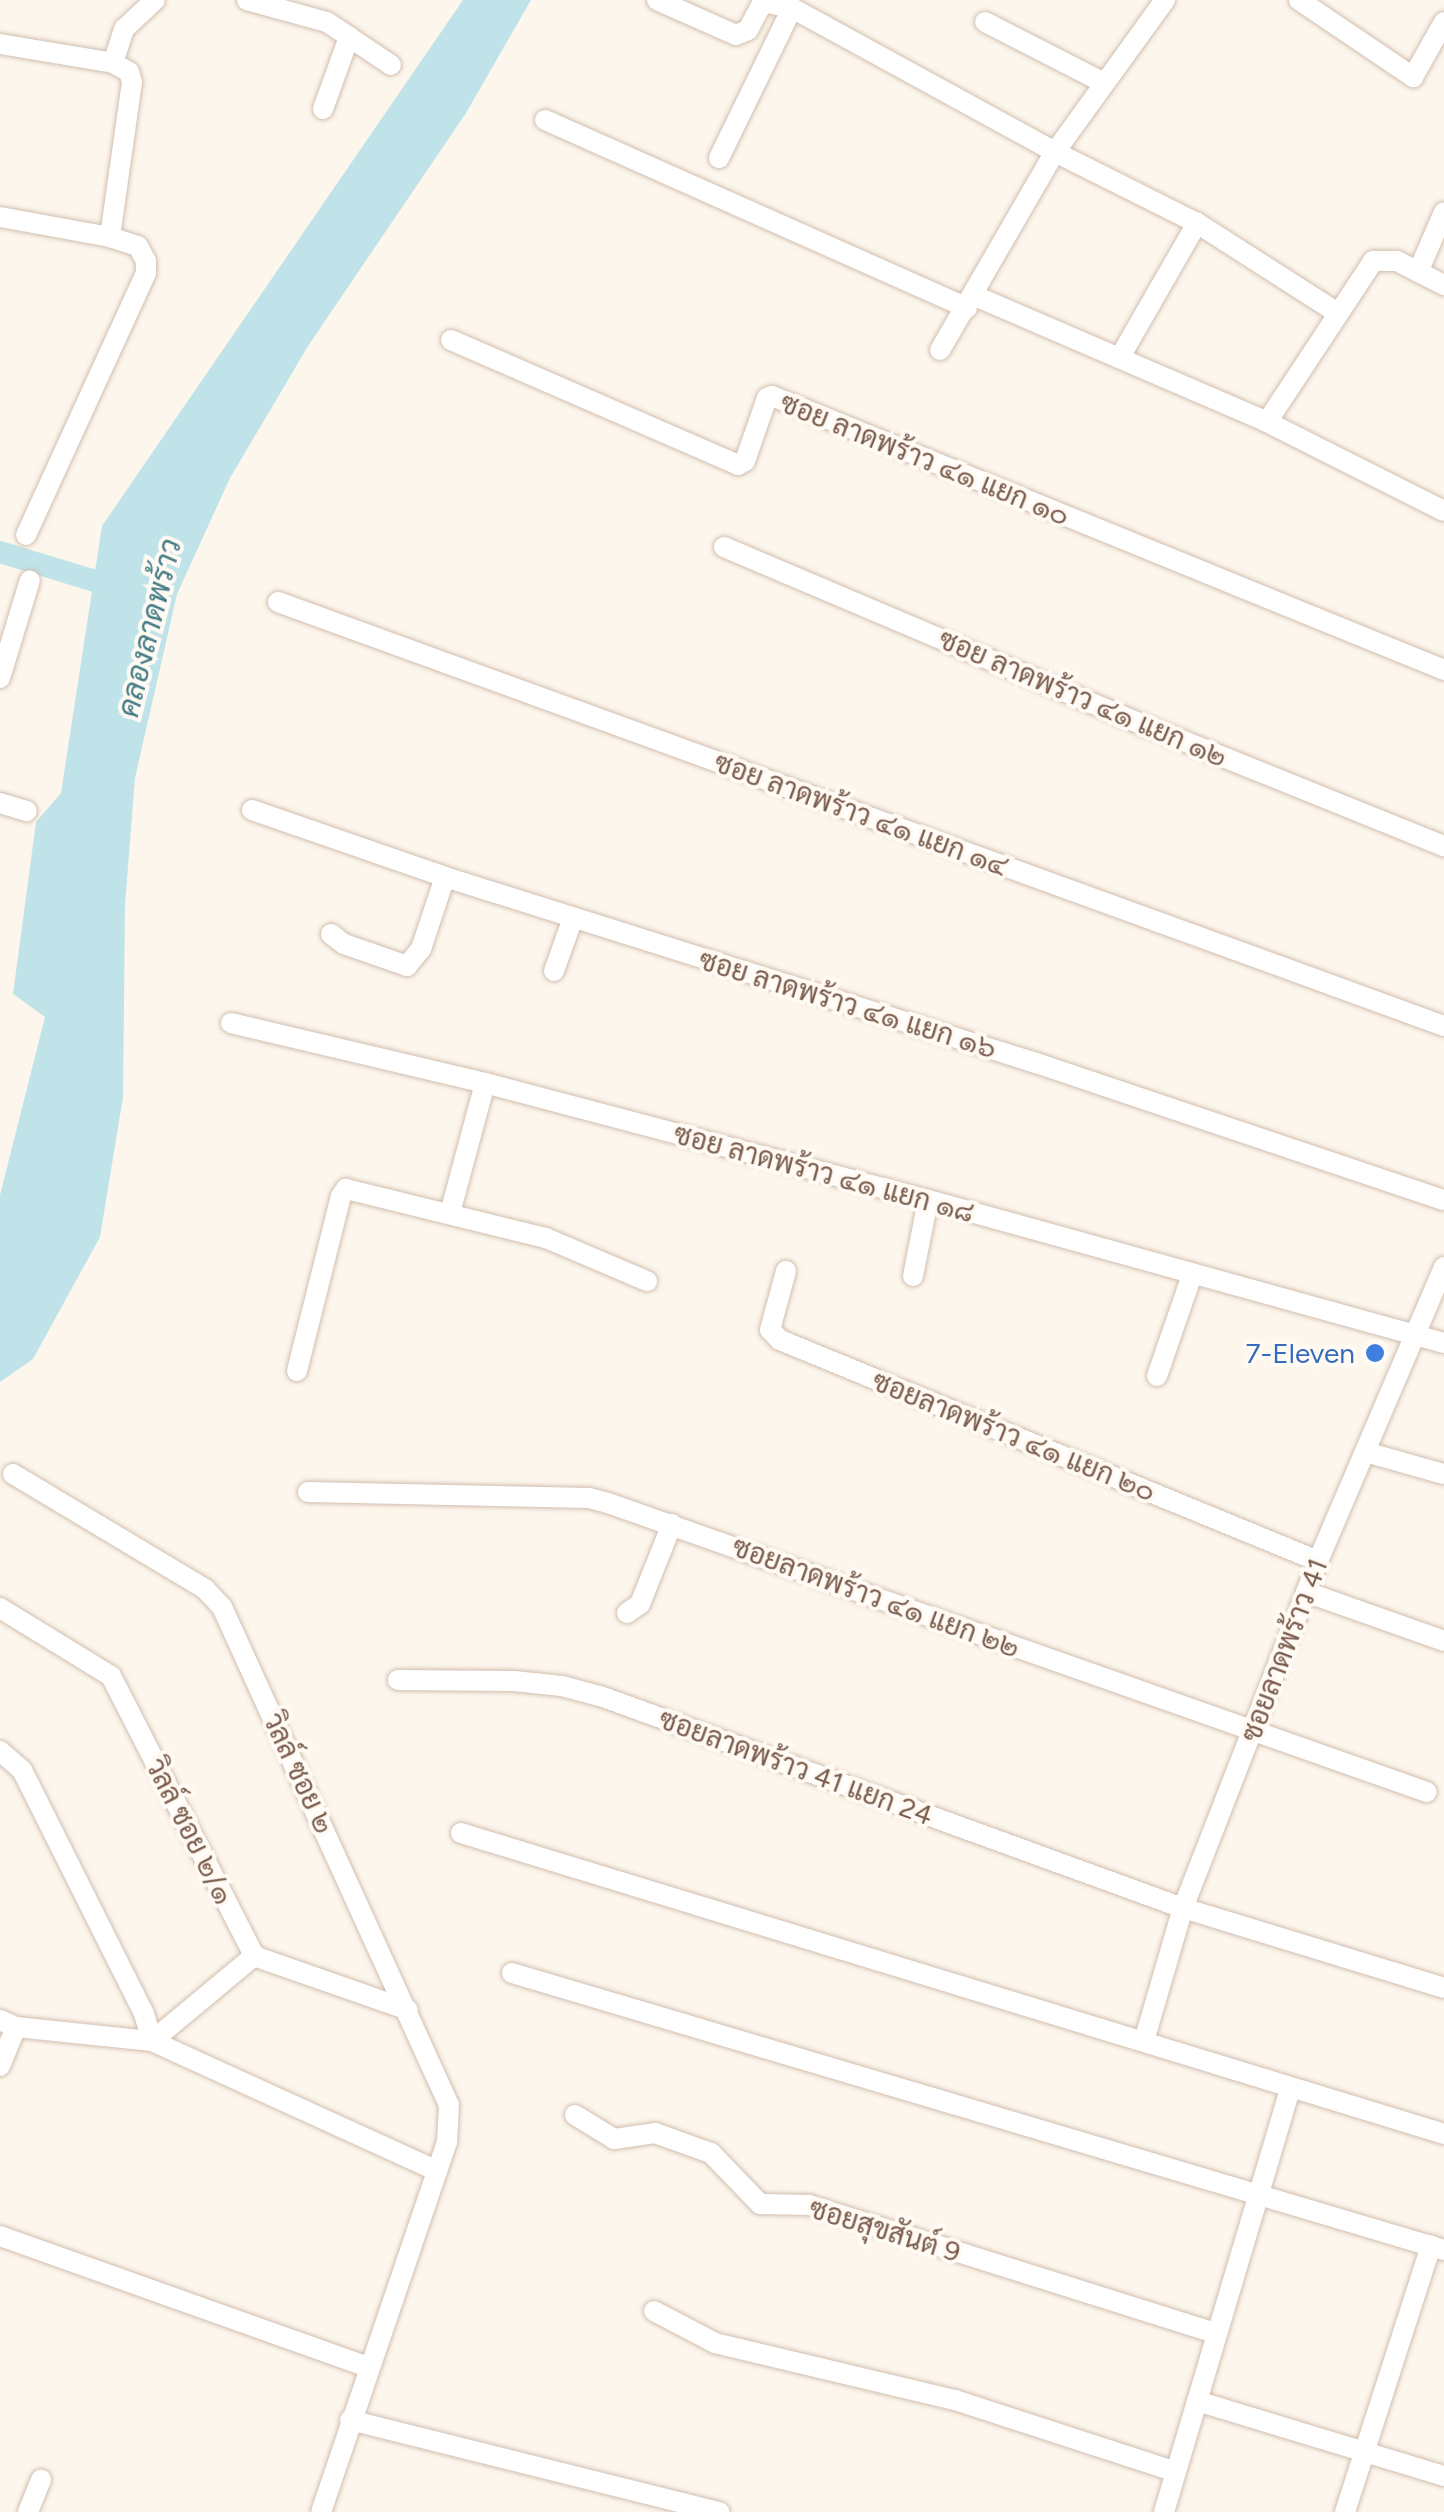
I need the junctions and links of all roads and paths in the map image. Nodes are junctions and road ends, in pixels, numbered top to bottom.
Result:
1 (156, 0) edge
2 (247, 0) edge
3 (658, 0) edge
4 (1165, 0) edge
5 (1298, 0) edge
6 (786, 4) edge
7 (985, 22) dead end
8 (1444, 22) edge
9 (349, 37) junction
10 (0, 44) edge
11 (1436, 58) edge
12 (112, 63) junction
13 (391, 65) dead end
14 (1104, 84) junction
15 (323, 109) dead end
16 (546, 120) dead end
17 (1055, 152) junction
18 (719, 158) dead end
19 (1444, 212) edge
20 (0, 218) edge
21 (1197, 223) junction
22 (110, 236) junction
23 (1418, 272) junction
24 (1444, 285) edge
25 (971, 302) junction
26 (1338, 313) junction
27 (451, 340) dead end
28 (940, 350) dead end
29 (1120, 357) junction
30 (1267, 422) junction
31 (1444, 511) edge
32 (26, 535) dead end
33 (724, 547) dead end
34 (30, 580) dead end
35 (278, 602) dead end
36 (1444, 670) edge
37 (0, 678) edge
38 (0, 803) edge
39 (252, 810) dead end
40 (27, 811) dead end
41 (1444, 846) edge
42 (445, 877) junction
43 (572, 918) junction
44 (331, 934) dead end
45 (554, 971) dead end
46 (230, 1023) dead end
47 (1444, 1026) edge
48 (485, 1083) junction
49 (928, 1200) junction
50 (1444, 1200) edge
51 (450, 1213) junction
52 (1444, 1266) edge
53 (786, 1270) dead end
54 (1192, 1275) junction
55 (914, 1276) dead end
56 (647, 1282) dead end
57 (1415, 1335) junction
58 (1444, 1344) edge
59 (297, 1371) dead end
60 (1157, 1376) dead end
61 (1366, 1452) junction
62 (12, 1474) dead end
63 (1444, 1474) edge
64 (308, 1492) dead end
65 (672, 1524) junction
66 (1318, 1561) junction
67 (1306, 1592) junction
68 (0, 1608) edge
69 (627, 1613) dead end
70 (1444, 1641) edge
71 (398, 1680) dead end
72 (1252, 1732) junction
73 (0, 1751) edge
74 (1428, 1792) dead end
75 (461, 1834) dead end
76 (1183, 1908) junction
77 (254, 1956) junction
78 (512, 1973) dead end
79 (1444, 1988) edge
80 (408, 2010) junction
81 (8, 2023) edge
82 (152, 2041) junction
83 (1144, 2041) junction
84 (0, 2066) edge
85 (1290, 2088) junction
86 (575, 2115) dead end
87 (1444, 2134) edge
88 (437, 2171) junction
89 (1259, 2194) junction
90 (0, 2236) edge
91 (1438, 2248) edge
92 (654, 2311) dead end
93 (1216, 2333) junction
94 (368, 2367) junction
95 (1197, 2401) junction
96 (350, 2420) junction
97 (1366, 2449) junction
98 (1176, 2472) junction
99 (1444, 2476) edge
100 (41, 2480) dead end
101 (28, 2512) edge
102 (321, 2512) edge
103 (720, 2512) edge
104 (1164, 2512) edge
105 (1344, 2512) edge

1 - 12 street
2 - 9 street
3 - 6 street
4 - 14 street
5 - 11 street
6 - 17 street
6 - 18 street
7 - 14 street
8 - 11 street
9 - 13 street
9 - 15 street
10 - 12 street
12 - 22 street
14 - 17 street
16 - 25 street
17 - 21 street
17 - 25 street
19 - 23 street
20 - 22 street
21 - 26 street
21 - 29 street
22 - 32 street
23 - 24 street
23 - 26 street
25 - 28 street
25 - 29 street
26 - 30 street
27 - 36 street, ซอย ลาดพร้าว ๔๑ แยก ๑๐
29 - 30 street
30 - 31 street
33 - 41 street, ซอย ลาดพร้าว ๔๑ แยก ๑๒
34 - 37 street
35 - 47 street, ซอย ลาดพร้าว ๔๑ แยก ๑๔
38 - 40 street
39 - 42 street, ซอย ลาดพร้าว ๔๑ แยก ๑๖
42 - 43 street, ซอย ลาดพร้าว ๔๑ แยก ๑๖
42 - 44 street
43 - 45 street
43 - 50 street, ซอย ลาดพร้าว ๔๑ แยก ๑๖
46 - 48 street, ซอย ลาดพร้าว ๔๑ แยก ๑๘
48 - 49 street, ซอย ลาดพร้าว ๔๑ แยก ๑๘
48 - 51 street
49 - 54 street, ซอย ลาดพร้าว ๔๑ แยก ๑๘
49 - 55 street
51 - 56 street
51 - 59 street
52 - 57 street, ซอยลาดพร้าว 41
53 - 66 street, ซอยลาดพร้าว ๔๑ แยก ๒๐
54 - 57 street, ซอย ลาดพร้าว ๔๑ แยก ๑๘
54 - 60 street
57 - 58 street, ซอย ลาดพร้าว ๔๑ แยก ๑๘
57 - 61 street, ซอยลาดพร้าว 41
61 - 63 street
61 - 66 street, ซอยลาดพร้าว 41
62 - 80 street, วิลล์ ซอย ๒
64 - 65 street, ซอยลาดพร้าว ๔๑ แยก ๒๒
65 - 69 street
65 - 72 street, ซอยลาดพร้าว ๔๑ แยก ๒๒
66 - 67 street, ซอยลาดพร้าว 41
67 - 70 street
67 - 72 street, ซอยลาดพร้าว 41
68 - 77 street, วิลล์ ซอย ๒/๑
71 - 76 street, ซอยลาดพร้าว 41 แยก 24
72 - 74 street, ซอยลาดพร้าว ๔๑ แยก ๒๒
72 - 76 street, ซอยลาดพร้าว 41
73 - 82 street
75 - 83 street
76 - 79 street, ซอยลาดพร้าว 41 แยก 24
76 - 83 street, ซอยลาดพร้าว 41
77 - 80 street
77 - 82 street
78 - 89 street
80 - 88 street, วิลล์ ซอย ๒
81 - 82 street
81 - 84 street
82 - 88 street
83 - 85 street
85 - 87 street
85 - 89 street
86 - 93 street, ซอยสุขสันต์ 9
88 - 94 street, วิลล์ ซอย ๒
89 - 91 street
89 - 93 street
90 - 94 street
91 - 97 street
92 - 98 street
93 - 95 street
94 - 96 street, วิลล์ ซอย ๒
95 - 97 street
95 - 98 street
96 - 102 street, วิลล์ ซอย ๒
96 - 103 street
97 - 99 street
97 - 105 street
98 - 104 street
100 - 101 street

